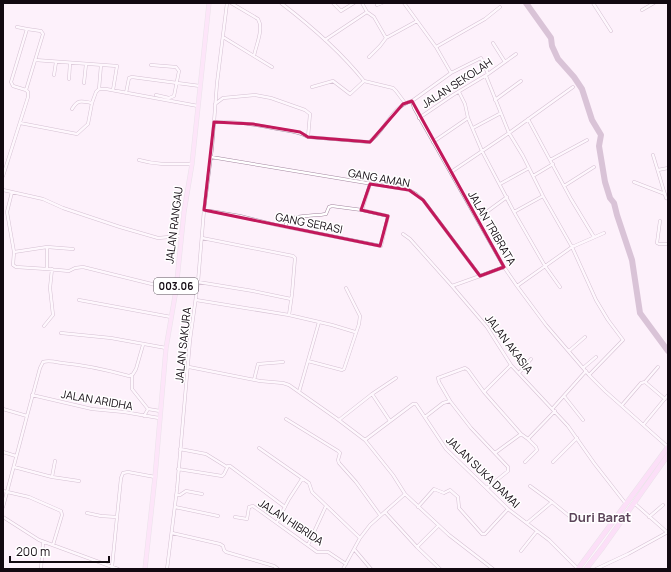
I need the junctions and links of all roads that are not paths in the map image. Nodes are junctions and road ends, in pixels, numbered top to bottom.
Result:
1 (209, 3) edge
2 (227, 3) edge
3 (231, 3) edge
4 (281, 3) edge
5 (333, 3) edge
6 (354, 3) edge
7 (362, 3) edge
8 (382, 3) edge
9 (404, 3) edge
10 (593, 3) edge
11 (654, 3) edge
12 (378, 5) dead end
13 (500, 7) dead end
14 (642, 10) dead end
15 (367, 12) junction
16 (417, 20) junction
17 (17, 27) dead end
18 (27, 29) junction
19 (611, 31) dead end
20 (224, 37) junction
21 (386, 38) junction
22 (324, 40) junction
23 (493, 43) dead end
24 (436, 47) junction
25 (516, 54) dead end
26 (254, 56) junction
27 (369, 57) dead end
28 (35, 60) junction
29 (56, 62) junction
30 (505, 62) junction
31 (70, 63) junction
32 (86, 64) junction
33 (101, 65) junction
34 (151, 65) dead end
35 (272, 67) dead end
36 (451, 74) junction
37 (54, 75) dead end
38 (487, 75) junction
39 (69, 79) dead end
40 (364, 81) junction
41 (521, 81) dead end
42 (84, 83) dead end
43 (177, 83) junction
44 (201, 86) junction
45 (312, 87) dead end
46 (573, 87) dead end
47 (99, 89) junction
48 (26, 90) junction
49 (112, 90) junction
50 (459, 92) junction
51 (126, 93) junction
52 (156, 95) dead end
53 (495, 100) junction
54 (412, 101) junction
55 (92, 103) junction
56 (405, 103) junction
57 (215, 105) junction
58 (198, 106) junction
59 (72, 110) dead end
60 (501, 113) junction
61 (419, 118) junction
62 (468, 118) junction
63 (528, 119) junction
64 (214, 122) junction
65 (20, 124) junction
66 (473, 128) junction
67 (510, 133) junction
68 (308, 137) junction
69 (587, 140) dead end
70 (433, 142) junction
71 (482, 151) junction
72 (653, 155) dead end
73 (211, 157) junction
74 (139, 160) dead end
75 (550, 160) junction
76 (192, 164) junction
77 (553, 164) junction
78 (594, 167) dead end
79 (529, 168) junction
80 (668, 168) edge
81 (658, 170) junction
82 (451, 172) junction
83 (3, 176) edge
84 (533, 176) junction
85 (634, 182) dead end
86 (370, 184) junction
87 (500, 184) junction
88 (564, 186) junction
89 (3, 190) edge
90 (12, 192) junction
91 (665, 194) junction
92 (543, 196) junction
93 (507, 197) junction
94 (668, 199) edge
95 (204, 210) junction
96 (362, 210) junction
97 (514, 212) junction
98 (477, 219) junction
99 (660, 221) dead end
100 (285, 227) junction
101 (604, 233) dead end
102 (403, 234) dead end
103 (182, 236) junction
104 (594, 237) junction
105 (202, 238) junction
106 (668, 244) edge
107 (48, 247) junction
108 (572, 248) junction
109 (73, 249) dead end
110 (14, 252) junction
111 (545, 266) junction
112 (504, 267) junction
113 (47, 268) junction
114 (52, 269) junction
115 (480, 276) junction
116 (198, 282) junction
117 (452, 286) junction
118 (517, 286) junction
119 (560, 287) dead end
120 (346, 288) dead end
121 (176, 290) junction
122 (291, 299) junction
123 (79, 300) dead end
124 (196, 300) junction
125 (288, 316) junction
126 (171, 317) junction
127 (319, 322) junction
128 (44, 326) dead end
129 (355, 332) junction
130 (61, 333) dead end
131 (585, 337) dead end
132 (143, 345) junction
133 (166, 348) junction
134 (569, 351) junction
135 (596, 357) dead end
136 (531, 359) dead end
137 (308, 361) junction
138 (283, 362) dead end
139 (511, 365) junction
140 (189, 367) junction
141 (658, 367) dead end
142 (584, 368) junction
143 (586, 371) junction
144 (519, 373) junction
145 (132, 375) junction
146 (589, 375) junction
147 (396, 378) dead end
148 (254, 380) junction
149 (645, 382) junction
150 (299, 392) junction
151 (484, 392) junction
152 (372, 394) junction
153 (32, 395) junction
154 (668, 395) edge
155 (564, 396) junction
156 (665, 399) junction
157 (450, 401) junction
158 (622, 405) junction
159 (3, 409) edge
160 (148, 409) junction
161 (554, 410) junction
162 (160, 411) junction
163 (27, 416) junction
164 (144, 416) junction
165 (425, 416) junction
166 (159, 418) junction
167 (286, 419) dead end
168 (339, 420) junction
169 (583, 420) dead end
170 (390, 421) junction
171 (644, 424) junction
172 (522, 434) junction
173 (528, 438) junction
174 (577, 438) junction
175 (365, 440) junction
176 (668, 447) edge
177 (259, 448) dead end
178 (180, 449) junction
179 (3, 452) edge
180 (495, 453) junction
181 (668, 455) edge
182 (16, 456) junction
183 (54, 461) dead end
184 (525, 462) dead end
185 (553, 462) dead end
186 (14, 467) junction
187 (227, 467) junction
188 (178, 470) junction
189 (52, 477) junction
190 (155, 477) junction
191 (302, 479) junction
192 (79, 481) dead end
193 (530, 486) dead end
194 (487, 488) junction
195 (3, 491) edge
196 (8, 492) junction
197 (202, 494) dead end
198 (405, 494) junction
199 (176, 495) junction
200 (552, 502) junction
201 (634, 503) junction
202 (626, 504) junction
203 (664, 505) dead end
204 (326, 506) junction
205 (3, 507) edge
206 (175, 507) junction
207 (285, 507) junction
208 (418, 507) junction
209 (508, 509) junction
210 (385, 512) junction
211 (87, 513) dead end
212 (218, 516) dead end
213 (380, 516) junction
214 (3, 517) edge
215 (117, 517) junction
216 (236, 517) dead end
217 (649, 517) junction
218 (574, 520) dead end
219 (277, 522) junction
220 (527, 523) junction
221 (438, 526) junction
222 (537, 531) junction
223 (668, 532) edge
224 (172, 533) junction
225 (360, 538) junction
226 (43, 542) junction
227 (53, 545) junction
228 (308, 545) junction
229 (417, 547) junction
230 (354, 549) junction
231 (521, 551) dead end
232 (346, 564) junction
233 (112, 567) junction
234 (41, 569) edge
235 (118, 569) edge
236 (145, 569) edge
237 (167, 569) edge
238 (278, 569) edge
239 (343, 569) edge
240 (370, 569) edge
241 (440, 569) edge
242 (493, 569) edge
243 (578, 569) edge
244 (586, 569) edge
245 (596, 569) edge

1 - 44 main road, JALAN RANGAU / 003.06
2 - 20 street, JALAN SAKURA
3 - 26 street
4 - 22 street
5 - 6 street
7 - 15 street
8 - 12 street
9 - 16 street
10 - 19 street
11 - 14 street
13 - 24 street
15 - 21 street
15 - 22 street
16 - 21 street
16 - 24 street
17 - 18 street
18 - 28 street
18 - 48 street
20 - 26 street
20 - 57 street, JALAN SAKURA
21 - 27 street
22 - 40 street
23 - 30 street
24 - 36 street
25 - 30 street, JALAN SEKOLAH
26 - 35 street
28 - 29 street
28 - 48 street
29 - 31 street
29 - 37 street
30 - 38 street, JALAN SEKOLAH
31 - 32 street
31 - 39 street
32 - 33 street
32 - 42 street
33 - 47 street
33 - 49 street
34 - 43 street
36 - 38 street
36 - 54 street
38 - 50 street, JALAN SEKOLAH
38 - 53 street
40 - 45 street
40 - 56 street
41 - 53 street
43 - 44 street
43 - 51 street
43 - 52 street
44 - 58 main road, JALAN RANGAU / 003.06
46 - 63 street
47 - 49 street
47 - 55 street
48 - 65 street
49 - 51 street
50 - 61 street, JALAN SEKOLAH
50 - 62 street
51 - 58 street
53 - 60 street
54 - 56 street
54 - 61 street, JALAN TRIBRATA
55 - 59 street
55 - 65 street
56 - 68 street
57 - 64 street, JALAN SAKURA
57 - 68 street
58 - 76 main road, JALAN RANGAU / 003.06
60 - 66 street
60 - 67 street
61 - 70 street, JALAN TRIBRATA
62 - 66 street
62 - 70 street
63 - 67 street
63 - 75 street
64 - 68 street
64 - 73 street, JALAN SAKURA
65 - 83 street
66 - 71 street
67 - 71 street
67 - 79 street
69 - 75 street
70 - 82 street, JALAN TRIBRATA
71 - 82 street
71 - 87 street
72 - 81 street
73 - 86 street, GANG AMAN
73 - 95 street, JALAN SAKURA
74 - 76 street
75 - 77 street
76 - 103 main road, JALAN RANGAU / 003.06
77 - 84 street
77 - 88 street
78 - 88 street
79 - 84 street
79 - 87 street
80 - 81 street
81 - 91 street
82 - 98 street, JALAN TRIBRATA
84 - 92 street
85 - 91 street
86 - 96 street
86 - 115 street, GANG AMAN
87 - 93 street
88 - 104 street
89 - 90 street
90 - 103 street
90 - 110 street
91 - 94 street
92 - 97 street
92 - 108 street
93 - 97 street
93 - 98 street
95 - 100 street, GANG SERASI
95 - 105 street, JALAN SAKURA
96 - 100 street
96 - 100 street, GANG SERASI
97 - 111 street
98 - 112 street, JALAN TRIBRATA
99 - 106 street
101 - 104 street
102 - 117 street, JALAN AKASIA
103 - 121 main road, JALAN RANGAU / 003.06
104 - 108 street
105 - 116 street, JALAN SAKURA
105 - 122 street
107 - 109 street
107 - 110 street
107 - 113 street
108 - 111 street
108 - 146 street
110 - 113 street
111 - 118 street
111 - 119 street
112 - 115 street
112 - 118 street, JALAN TRIBRATA
113 - 114 street
114 - 121 street
114 - 128 street
115 - 117 street
116 - 122 street
116 - 124 street, JALAN SAKURA
117 - 139 street, JALAN AKASIA
118 - 134 street, JALAN TRIBRATA
120 - 129 street
121 - 126 main road, JALAN RANGAU / 003.06
122 - 125 street
123 - 126 street
124 - 125 street
124 - 140 street, JALAN SAKURA
125 - 127 street
126 - 133 main road, JALAN RANGAU / 003.06
127 - 129 street
127 - 137 street
129 - 137 street
130 - 132 street
131 - 134 street
132 - 133 street
132 - 145 street
133 - 162 main road, JALAN RANGAU / 003.06
134 - 142 street, JALAN TRIBRATA
135 - 142 street
136 - 144 street
137 - 150 street
138 - 148 street
139 - 144 street, JALAN AKASIA
139 - 151 street
140 - 148 street
140 - 178 street, JALAN SAKURA
141 - 149 street
142 - 143 street, JALAN TRIBRATA
143 - 146 street, JALAN TRIBRATA
143 - 155 street
144 - 161 street, JALAN AKASIA
145 - 153 street
145 - 160 street
146 - 158 street, JALAN TRIBRATA
147 - 152 street
148 - 150 street
149 - 156 street
149 - 158 street
150 - 168 street
151 - 157 street
151 - 172 street
152 - 168 street
152 - 170 street
153 - 163 street
153 - 164 street, JALAN ARIDHA
154 - 156 street
155 - 161 street
155 - 169 street
156 - 171 street
157 - 165 street
157 - 180 street
158 - 171 street, JALAN TRIBRATA
159 - 163 street
160 - 162 street
160 - 164 street
161 - 173 street
161 - 174 street, JALAN AKASIA
162 - 166 main road, JALAN RANGAU / 003.06
163 - 182 street
164 - 166 street, JALAN ARIDHA
165 - 170 street, JALAN SUKA DAMAI
165 - 194 street, JALAN SUKA DAMAI
166 - 190 main road, JALAN RANGAU / 003.06
167 - 213 street
168 - 175 street
170 - 175 street, JALAN SUKA DAMAI
171 - 176 street, JALAN TRIBRATA
172 - 173 street
172 - 180 street
173 - 184 street
174 - 185 street
174 - 202 street, JALAN AKASIA
175 - 198 street
176 - 202 highway
177 - 191 street
178 - 187 street
178 - 188 street, JALAN SAKURA
179 - 182 street
180 - 194 street
181 - 201 highway
182 - 186 street
183 - 189 street
186 - 189 street
186 - 196 street
187 - 188 street
187 - 207 street
188 - 199 street, JALAN SAKURA
189 - 192 street
190 - 215 street
190 - 236 main road, JALAN RANGAU / 003.06
191 - 204 street
191 - 207 street
193 - 200 street
194 - 209 street, JALAN SUKA DAMAI
195 - 196 street
196 - 205 street
196 - 227 street
197 - 199 street
198 - 208 street
198 - 210 street
199 - 206 street, JALAN SAKURA
200 - 218 street
200 - 220 street
201 - 217 street
201 - 244 highway
202 - 243 highway
203 - 217 street
204 - 225 street
204 - 228 street
206 - 212 street
206 - 224 street, JALAN SAKURA
207 - 219 street
208 - 209 street
208 - 221 street
209 - 220 street, JALAN SUKA DAMAI
210 - 213 street
210 - 229 street
211 - 215 street
213 - 225 street
214 - 226 street
215 - 233 street
216 - 219 street, JALAN HIBRIDA
217 - 223 street
219 - 228 street, JALAN HIBRIDA
220 - 222 street, JALAN SUKA DAMAI
221 - 229 street
221 - 242 street
222 - 231 street
222 - 243 street, JALAN SUKA DAMAI
223 - 245 street
224 - 237 street, JALAN SAKURA
224 - 238 street
225 - 230 street
226 - 227 street
226 - 234 street
227 - 233 street
228 - 232 street, JALAN HIBRIDA
229 - 241 street
230 - 232 street
230 - 240 street
232 - 239 street
233 - 235 street

